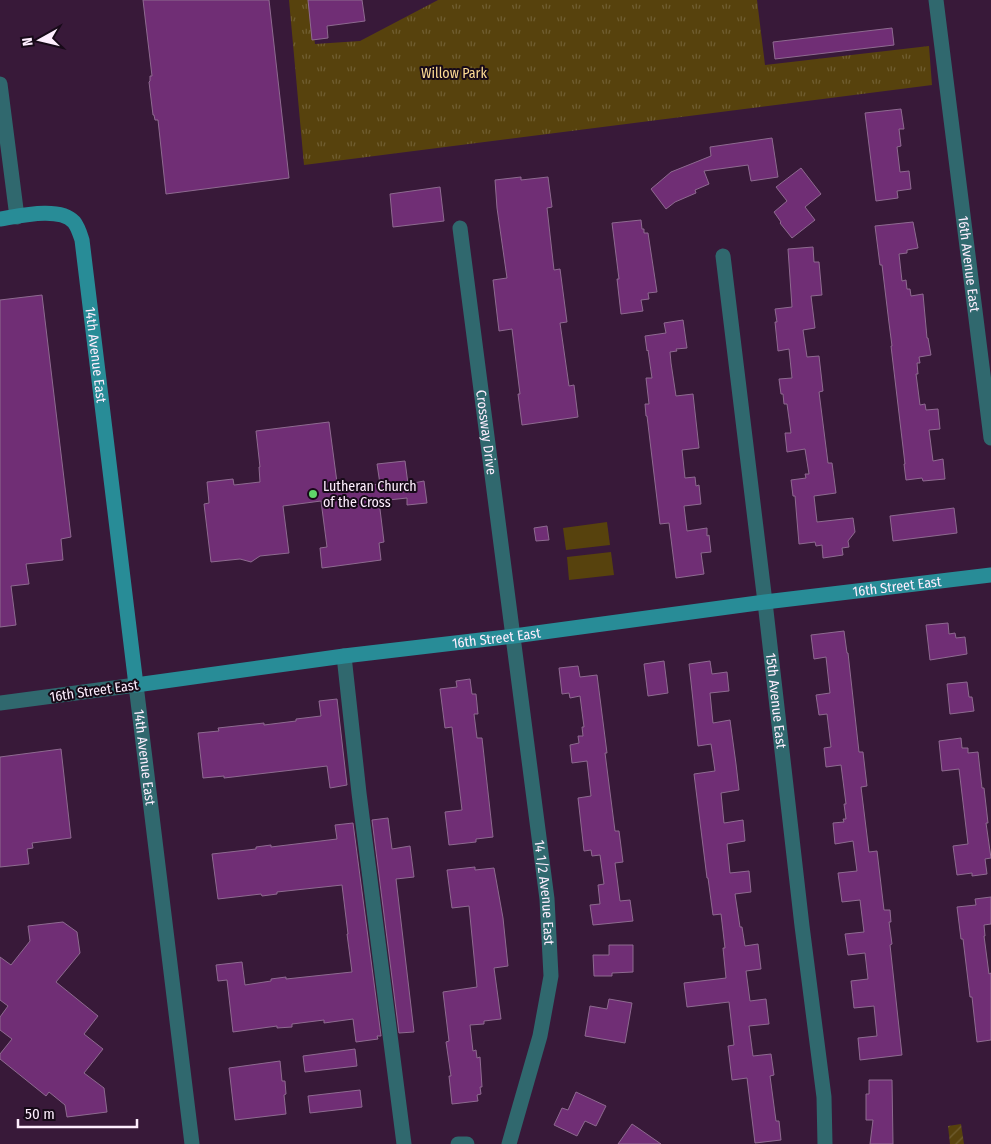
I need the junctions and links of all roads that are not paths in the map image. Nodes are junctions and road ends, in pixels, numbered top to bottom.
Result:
1 (936, 0) edge
2 (0, 84) edge
3 (17, 217) junction
4 (0, 219) edge
5 (460, 228) dead end
6 (723, 256) dead end
7 (991, 438) edge
8 (991, 575) edge
9 (765, 602) junction
10 (514, 636) junction
11 (344, 656) junction
12 (136, 685) junction
13 (0, 703) edge
14 (192, 1144) edge
15 (404, 1144) edge
16 (458, 1144) edge
17 (467, 1144) edge
18 (509, 1144) edge
19 (825, 1144) edge

1 - 7 street, 16th Avenue East
2 - 3 street
3 - 4 street, 14th Avenue East
3 - 12 street, 14th Avenue East
5 - 10 street, Crossway Drive
6 - 9 street, 15th Avenue East
8 - 9 street, 16th Street East
9 - 10 street, 16th Street East
9 - 19 street, 15th Avenue East
10 - 11 street, 16th Street East
10 - 18 street, 14 1/2 Avenue East
11 - 12 street, 16th Street East
11 - 15 street
12 - 13 street, 16th Street East
12 - 14 street, 14th Avenue East
16 - 17 street

